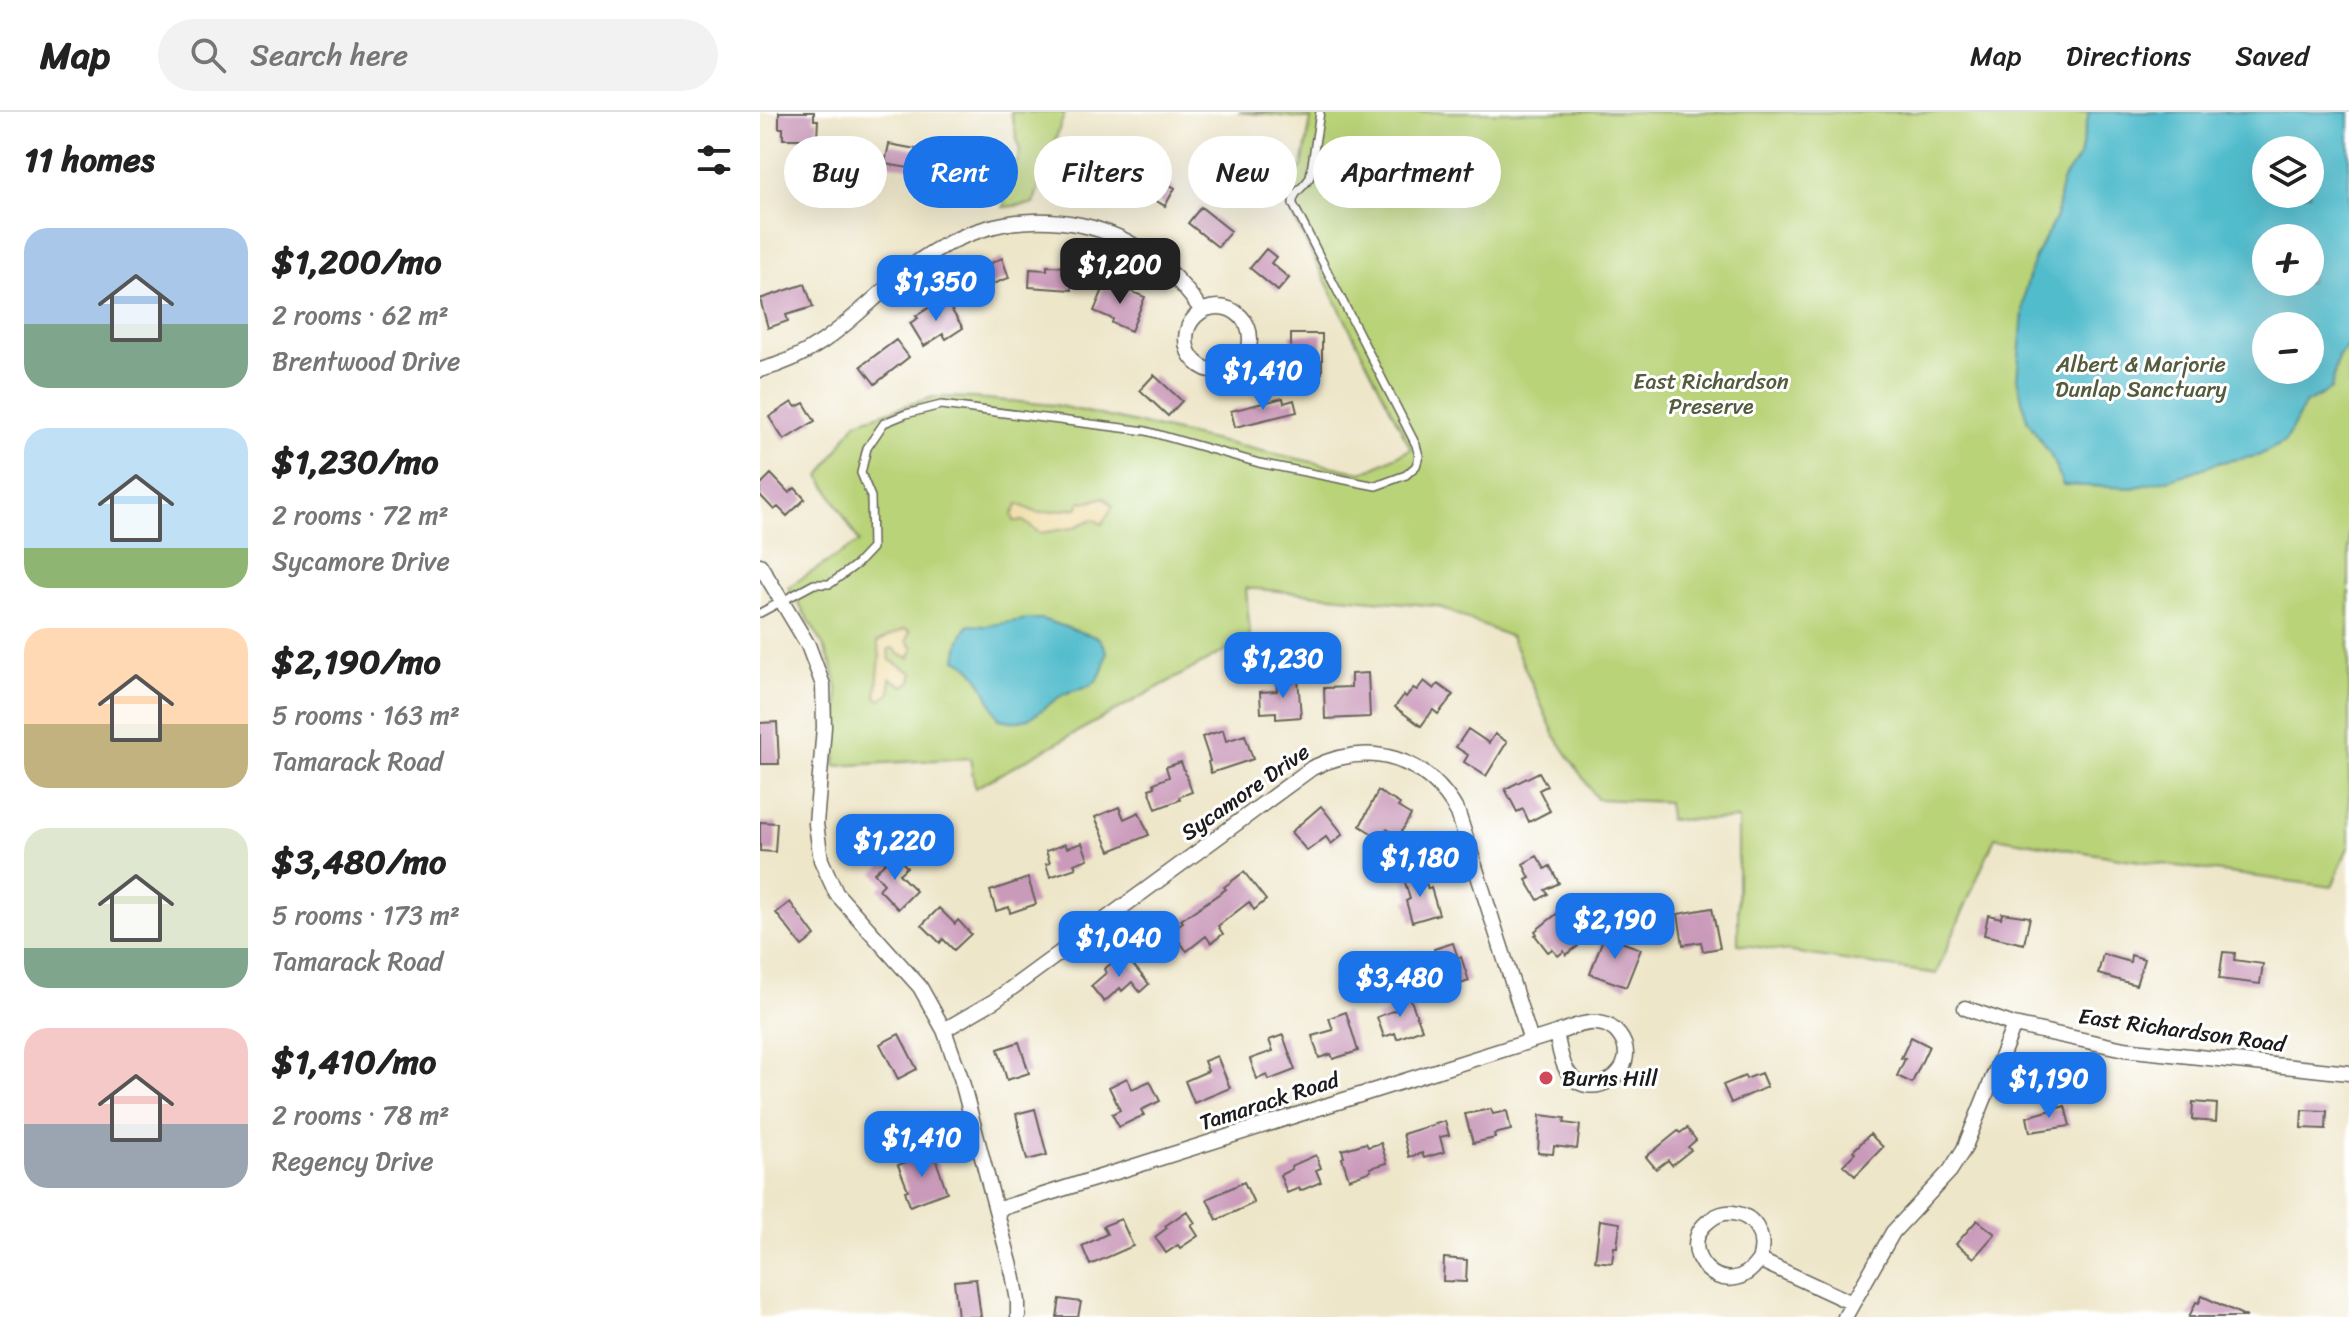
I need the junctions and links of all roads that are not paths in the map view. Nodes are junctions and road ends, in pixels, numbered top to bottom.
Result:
1 (1320, 112) edge
2 (1202, 311) junction
3 (760, 370) edge
4 (760, 565) edge
5 (782, 601) junction
6 (760, 613) edge
7 (1965, 1008) dead end
8 (2014, 1025) junction
9 (944, 1030) junction
10 (1556, 1033) junction
11 (1531, 1041) junction
12 (2349, 1073) edge
13 (996, 1210) junction
14 (1759, 1260) junction
15 (1852, 1303) junction
16 (1018, 1317) edge
17 (1845, 1317) edge

1 - 5 lane
2 - 2 street
2 - 3 street
4 - 5 street
5 - 6 lane
5 - 9 street
7 - 8 street, East Richardson Road
8 - 12 street, East Richardson Road
8 - 15 street
9 - 11 street, Sycamore Drive
9 - 13 street
10 - 10 street, Tamarack Road
10 - 11 street, Tamarack Road
11 - 13 street, Tamarack Road
13 - 16 street
14 - 14 street
14 - 15 street
15 - 17 street

